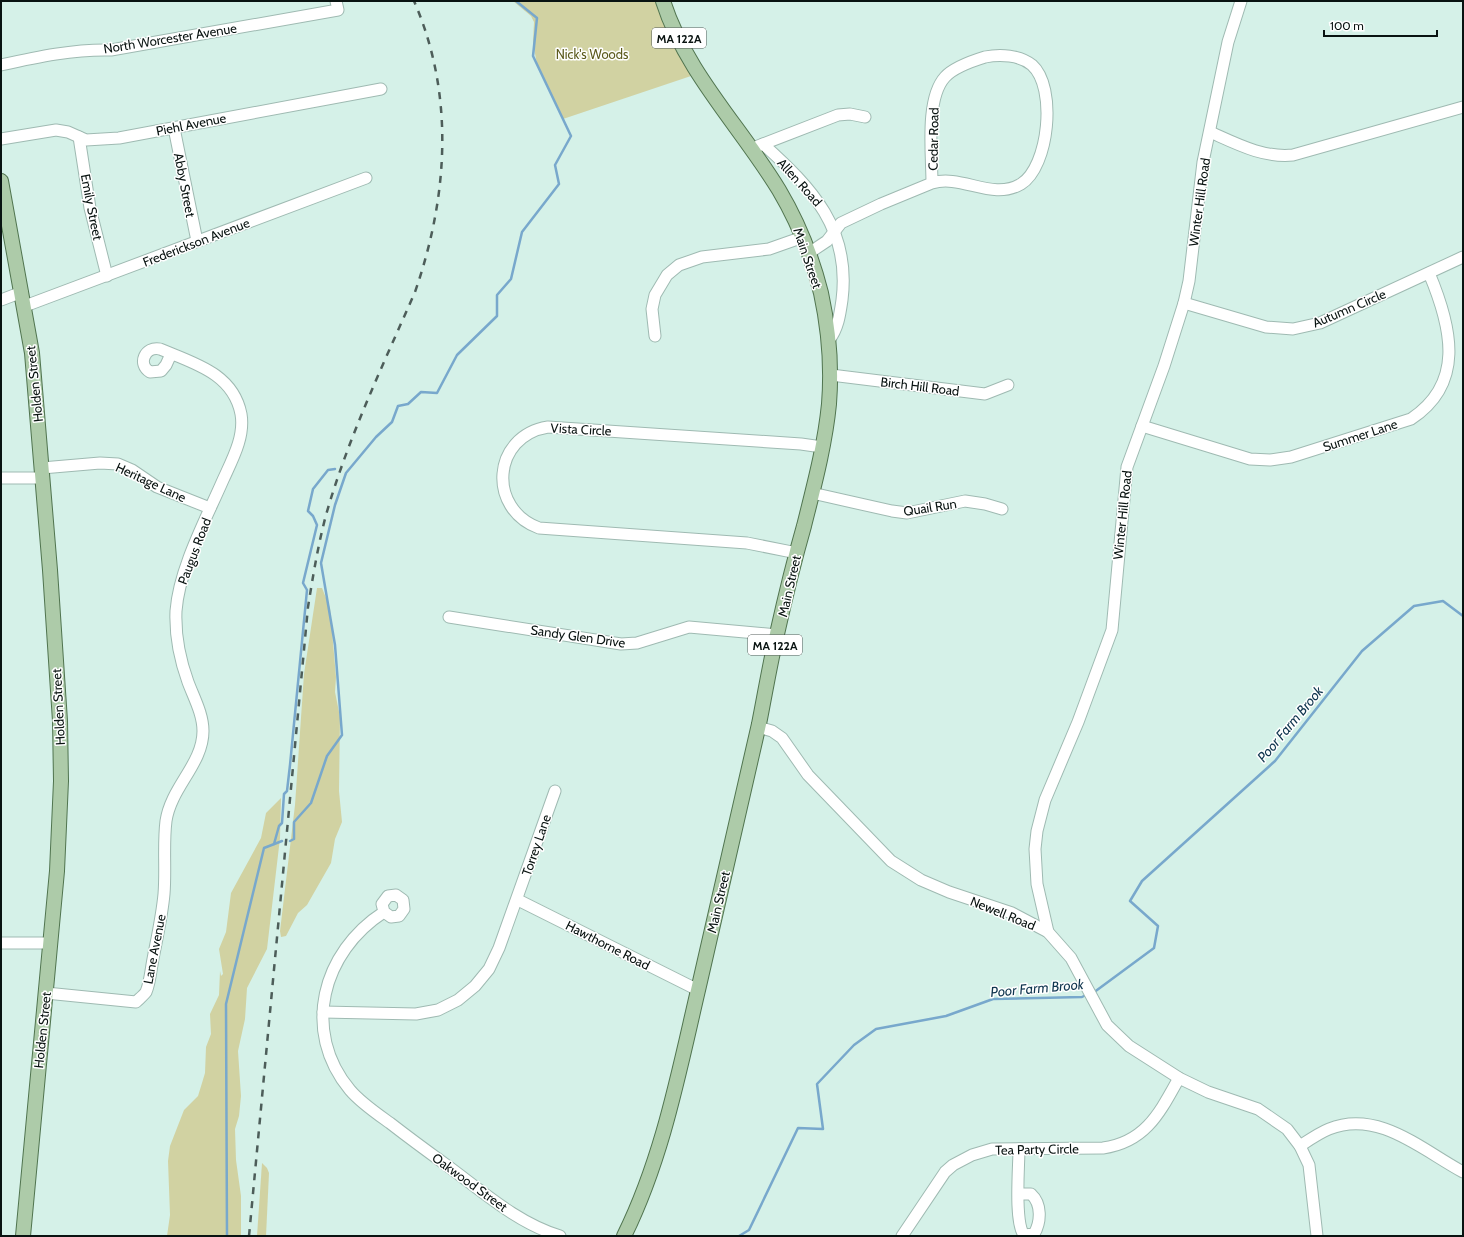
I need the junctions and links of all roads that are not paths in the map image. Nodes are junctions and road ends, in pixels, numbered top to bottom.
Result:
1 (663, 1) edge
2 (1241, 1) edge
3 (337, 6) edge
4 (1, 65) edge
5 (382, 89) dead end
6 (1463, 107) edge
7 (865, 117) dead end
8 (174, 128) junction
9 (1210, 132) junction
10 (79, 137) junction
11 (1, 139) edge
12 (757, 147) junction
13 (366, 178) dead end
14 (1, 181) edge
15 (932, 183) junction
16 (834, 231) junction
17 (802, 237) junction
18 (197, 241) junction
19 (809, 253) junction
20 (1463, 257) edge
21 (1428, 273) junction
22 (107, 276) junction
23 (23, 299) junction
24 (1, 300) edge
25 (1184, 303) junction
26 (655, 336) dead end
27 (829, 340) junction
28 (171, 354) dead end
29 (831, 375) junction
30 (1008, 385) dead end
31 (1142, 426) junction
32 (822, 447) junction
33 (42, 473) junction
34 (1, 478) edge
35 (812, 493) junction
36 (210, 508) junction
37 (1002, 509) dead end
38 (797, 553) junction
39 (450, 617) dead end
40 (777, 635) junction
41 (758, 727) junction
42 (555, 791) dead end
43 (165, 850) joint
44 (518, 900) junction
45 (384, 912) dead end
46 (1048, 932) junction
47 (1, 943) edge
48 (51, 943) junction
49 (698, 990) junction
50 (46, 994) junction
51 (323, 1012) junction
52 (1179, 1078) junction
53 (1300, 1146) junction
54 (1019, 1149) junction
55 (1463, 1172) edge
56 (1018, 1194) dead end
57 (23, 1236) edge
58 (560, 1236) edge
59 (624, 1236) edge
60 (902, 1236) edge
61 (1317, 1236) edge

1 - 12 main road, Main Street / MA 122A
2 - 9 street, Winter Hill Road
3 - 4 street, North Worcester Avenue
5 - 8 street, Piehl Avenue
6 - 9 street
7 - 12 street
8 - 10 street, Piehl Avenue
8 - 18 street, Abby Street
9 - 25 street, Winter Hill Road
10 - 11 street, Piehl Avenue
10 - 22 street, Emily Street
12 - 16 street, Allen Road
12 - 17 main road, Main Street / MA 122A
13 - 18 street, Frederickson Avenue
14 - 23 main road, Holden Street
15 - 15 street, Cedar Road
15 - 16 street, Cedar Road
16 - 19 street, Cedar Road
16 - 27 street, Allen Road
17 - 19 main road, Main Street / MA 122A
17 - 26 street
18 - 22 street, Frederickson Avenue
19 - 27 main road, Main Street / MA 122A
20 - 21 street, Autumn Circle
21 - 25 street, Autumn Circle
21 - 31 street, Summer Lane
22 - 23 street, Frederickson Avenue
23 - 24 street, Frederickson Avenue
23 - 33 main road, Holden Street
25 - 31 street, Winter Hill Road
27 - 29 main road, Main Street / MA 122A
28 - 36 street, Paugus Road
29 - 30 street, Birch Hill Road
29 - 32 main road, Main Street / MA 122A
31 - 46 street, Winter Hill Road
32 - 35 main road, Main Street / MA 122A
32 - 38 street, Vista Circle
33 - 34 street, Heritage Lane
33 - 36 street, Heritage Lane
33 - 48 main road, Holden Street
35 - 37 street, Quail Run
35 - 38 main road, Main Street / MA 122A
36 - 43 street, Paugus Road
38 - 40 main road, Main Street / MA 122A
39 - 40 street, Sandy Glen Drive
40 - 41 main road, Main Street / MA 122A
41 - 46 street, Newell Road
41 - 49 main road, Main Street / MA 122A
42 - 44 street, Torrey Lane
43 - 50 street, Lane Avenue
44 - 49 street, Hawthorne Road
44 - 51 street, Torrey Lane
45 - 51 street, Oakwood Street
46 - 52 street, Newell Road
47 - 48 street
48 - 50 main road, Holden Street
49 - 59 main road, Main Street / MA 122A
50 - 57 main road, Holden Street
51 - 58 street, Oakwood Street
52 - 53 street, Newell Road
52 - 54 street, Tea Party Circle
53 - 55 street
53 - 61 street, Newell Road
54 - 56 street
54 - 60 street, Tea Party Circle

